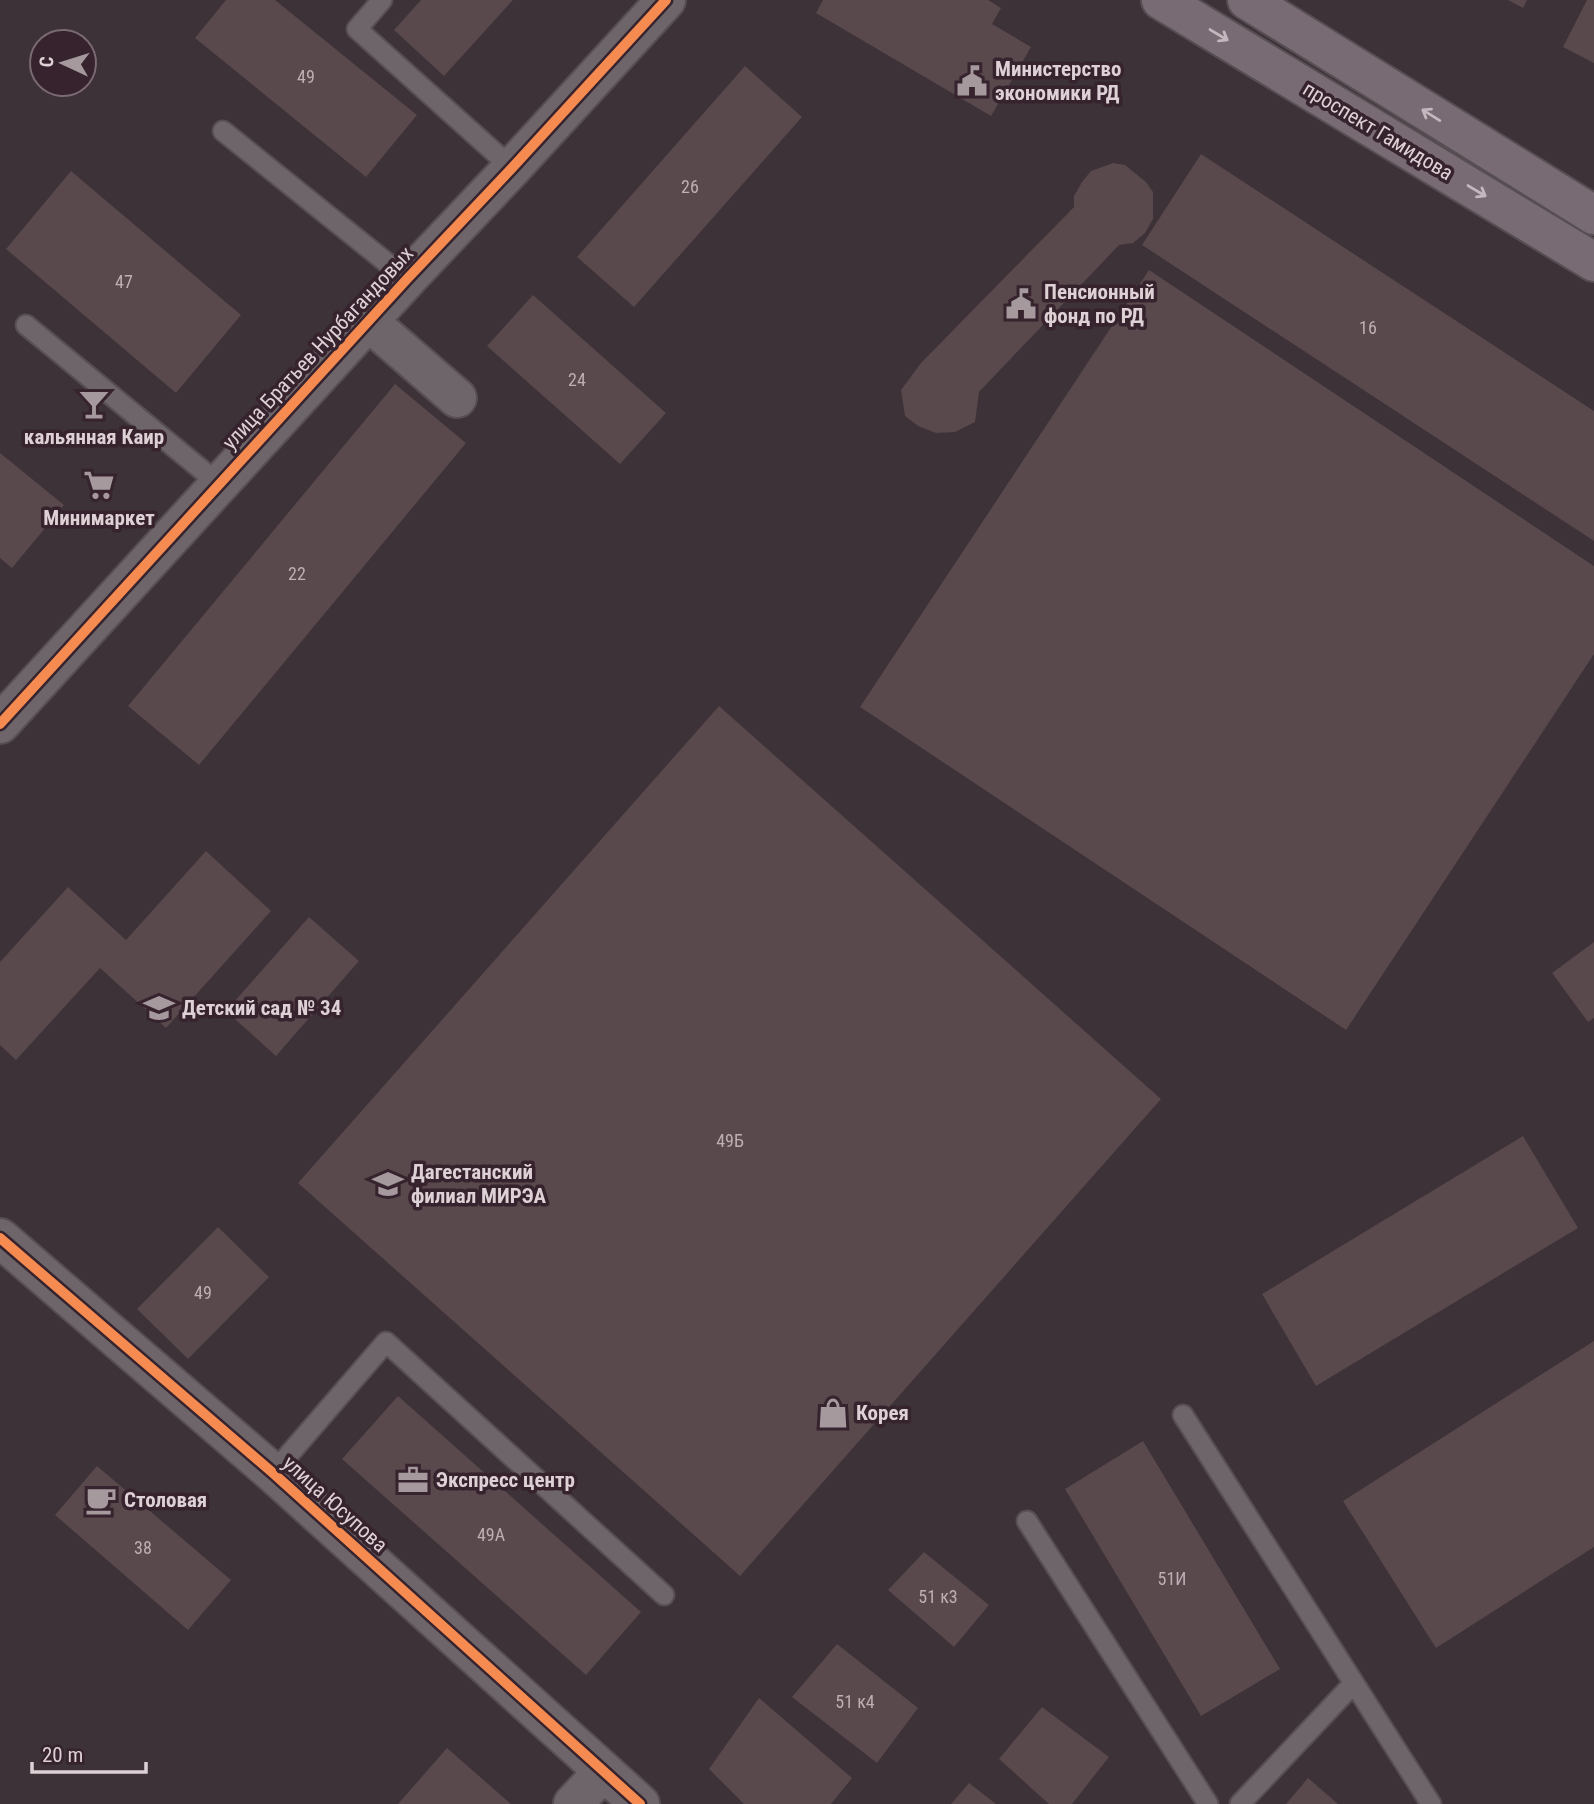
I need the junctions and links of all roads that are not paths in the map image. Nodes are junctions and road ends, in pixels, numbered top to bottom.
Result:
1 (382, 0) edge
2 (666, 0) edge
3 (1161, 0) edge
4 (1247, 0) edge
5 (223, 131) dead end
6 (512, 168) junction
7 (1594, 215) edge
8 (1594, 262) edge
9 (407, 279) junction
10 (368, 321) junction
11 (26, 325) dead end
12 (457, 398) dead end
13 (219, 484) junction
14 (0, 724) edge
15 (0, 1238) edge
16 (1183, 1415) dead end
17 (273, 1473) junction
18 (1027, 1521) dead end
19 (664, 1595) dead end
20 (1354, 1683) junction
21 (603, 1772) junction
22 (573, 1804) edge
23 (640, 1804) edge
24 (1208, 1804) edge
25 (1240, 1804) edge
26 (1431, 1804) edge

1 - 6 lane
2 - 6 street, улица Братьев Нурбагандовых
3 -> 8 main road, проспект Гамидова
7 -> 4 main road, проспект Гамидова
5 - 9 lane
6 - 9 street, улица Братьев Нурбагандовых
9 - 10 street, улица Братьев Нурбагандовых
10 - 12 street
10 - 13 street, улица Братьев Нурбагандовых
11 - 13 lane
13 - 14 street, улица Братьев Нурбагандовых
15 - 17 street, улица Юсупова
16 - 20 lane
17 - 19 lane
17 - 21 street, улица Юсупова
18 - 24 lane
20 - 25 lane
20 - 26 lane
21 - 22 street
21 - 23 street, улица Юсупова

